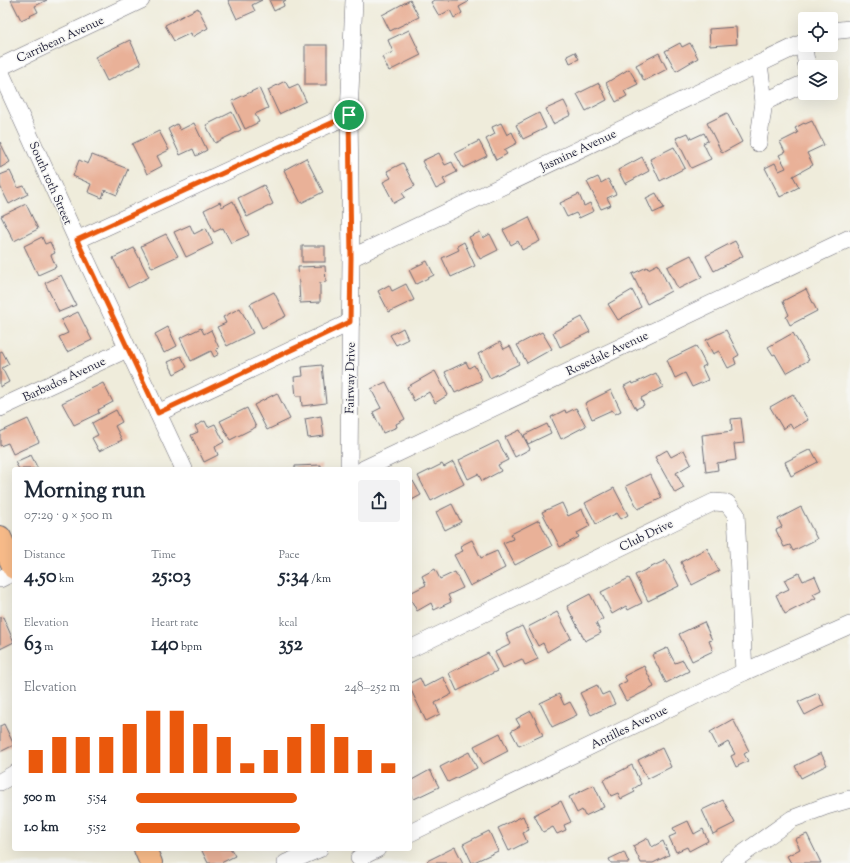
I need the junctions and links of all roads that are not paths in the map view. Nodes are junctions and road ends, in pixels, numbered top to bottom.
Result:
1 (141, 0) edge
2 (354, 0) edge
3 (850, 29) edge
4 (838, 30) edge
5 (798, 45) edge
6 (759, 64) junction
7 (0, 67) edge
8 (0, 71) edge
9 (798, 86) edge
10 (764, 102) junction
11 (349, 115) junction
12 (758, 143) dead end
13 (850, 238) edge
14 (77, 240) junction
15 (351, 258) junction
16 (350, 322) junction
17 (127, 349) junction
18 (0, 408) edge
19 (158, 413) junction
20 (183, 467) edge
21 (348, 467) edge
22 (368, 467) edge
23 (0, 537) edge
24 (12, 564) edge
25 (12, 573) edge
26 (0, 579) edge
27 (850, 625) edge
28 (412, 648) edge
29 (744, 672) junction
30 (12, 775) edge
31 (0, 782) edge
32 (850, 798) edge
33 (412, 832) edge
34 (146, 851) edge
35 (313, 851) edge
36 (372, 851) edge
37 (358, 857) edge
38 (151, 863) edge
39 (286, 863) edge
40 (730, 863) edge

1 - 7 street, Carribean Avenue
2 - 11 street, Fairway Drive
3 - 4 street
5 - 6 street, Jasmine Avenue
6 - 10 street
6 - 15 street, Jasmine Avenue
8 - 14 street, South 10th Street
9 - 10 street
10 - 12 street
11 - 14 street
11 - 15 street, Fairway Drive
13 - 22 street, Rosedale Avenue
14 - 17 street, South 10th Street
15 - 16 street, Fairway Drive
16 - 19 street
16 - 21 street, Fairway Drive
17 - 18 street, Barbados Avenue
17 - 19 street, South 10th Street
19 - 20 street, South 10th Street
23 - 24 main road
25 - 26 street
27 - 29 street, Antilles Avenue
28 - 29 street, Club Drive
29 - 33 street, Antilles Avenue
30 - 31 street
32 - 40 street
34 - 38 main road
35 - 39 street
36 - 37 street

